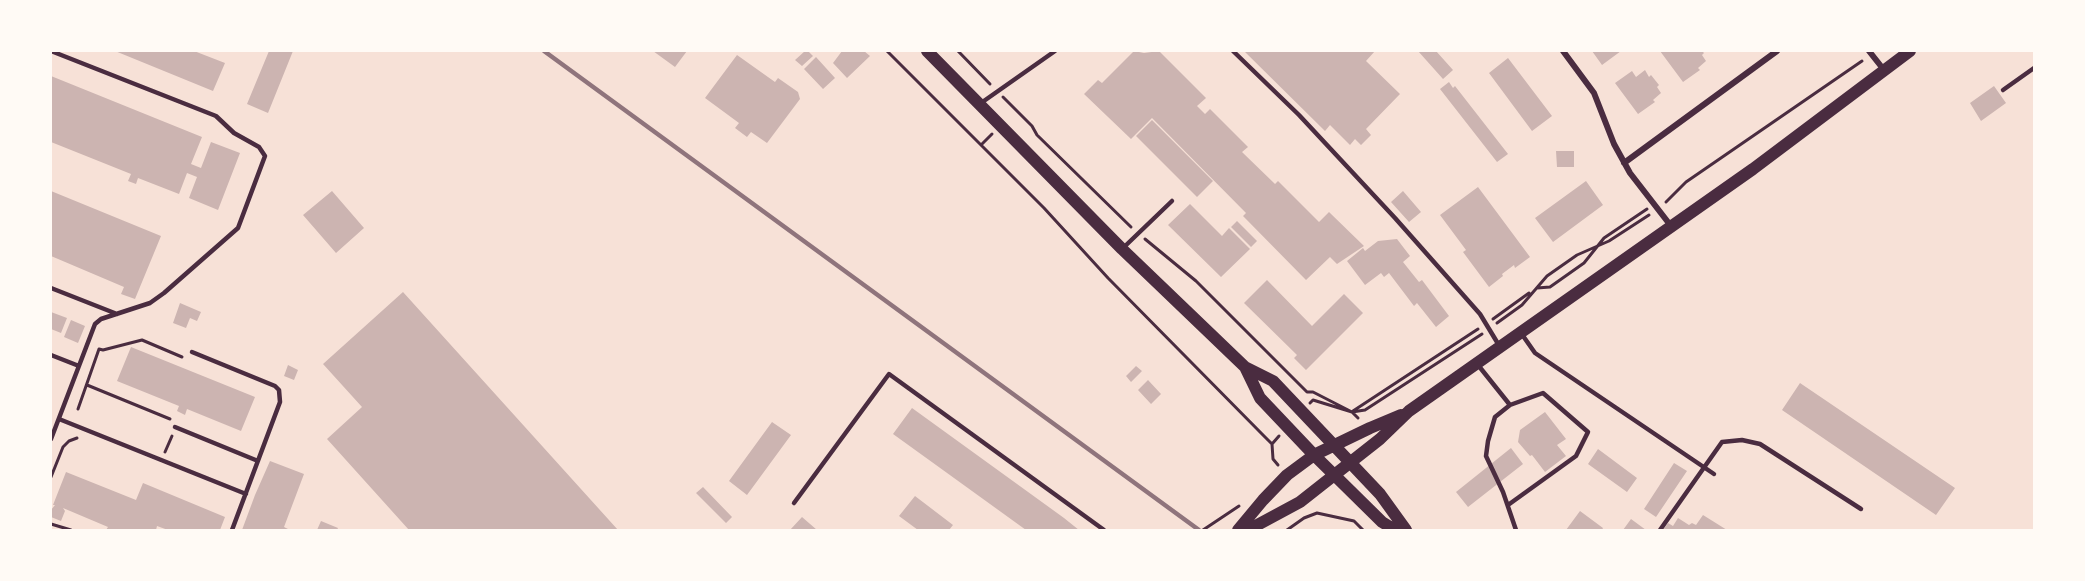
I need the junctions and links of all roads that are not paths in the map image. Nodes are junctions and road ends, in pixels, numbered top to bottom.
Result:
1 (51, 51) edge
2 (927, 51) edge
3 (1055, 51) edge
4 (1233, 51) edge
5 (1563, 51) edge
6 (1777, 51) edge
7 (1910, 51) edge
8 (1871, 53) edge
9 (2034, 68) edge
10 (1884, 70) junction
11 (2003, 90) dead end
12 (980, 104) junction
13 (1624, 163) junction
14 (1172, 201) dead end
15 (1671, 226) junction
16 (1122, 249) junction
17 (51, 288) edge
18 (117, 314) junction
19 (1521, 333) junction
20 (1500, 347) junction
21 (192, 352) road end
22 (51, 355) edge
23 (1477, 364) junction
24 (79, 366) junction
25 (1245, 367) junction
26 (1510, 405) junction
27 (1409, 411) junction
28 (59, 419) junction
29 (175, 427) road end
30 (51, 439) edge
31 (1333, 445) junction
32 (1314, 455) junction
33 (258, 461) junction
34 (1349, 462) junction
35 (1703, 467) junction
36 (1714, 474) dead end
37 (1334, 475) junction
38 (246, 494) junction
39 (794, 502) dead end
40 (1508, 505) junction
41 (1861, 509) dead end
42 (232, 530) edge
43 (1104, 530) edge
44 (1238, 530) edge
45 (1248, 530) edge
46 (1395, 530) edge
47 (1406, 530) edge
48 (1516, 530) edge
49 (1660, 530) edge

1 - 18 lane
2 - 12 main road
3 - 12 lane
4 - 20 lane
5 - 13 street
6 - 13 street
7 - 10 main road
8 - 10 street
9 - 11 lane
10 - 15 main road
12 - 16 main road
13 - 15 street
14 - 16 lane
15 - 19 main road
16 - 25 main road
17 - 18 lane
18 - 24 lane
19 - 20 main road
19 - 35 lane
20 - 23 main road
21 - 33 lane
22 - 24 lane
23 - 26 lane
23 - 27 main road
24 - 28 lane
25 - 31 main road
25 - 32 main road
26 - 40 lane
26 - 40 lane
27 - 31 main road
27 - 34 main road
28 - 30 lane
28 - 38 lane
29 - 33 lane
31 - 32 main road
31 - 34 main road
32 - 37 main road
32 - 44 main road
33 - 38 lane
34 - 37 main road
34 - 47 main road
35 - 36 lane
35 - 41 lane
35 - 49 lane
37 - 45 main road
37 - 46 main road
38 - 42 lane
39 - 43 lane
40 - 48 lane

